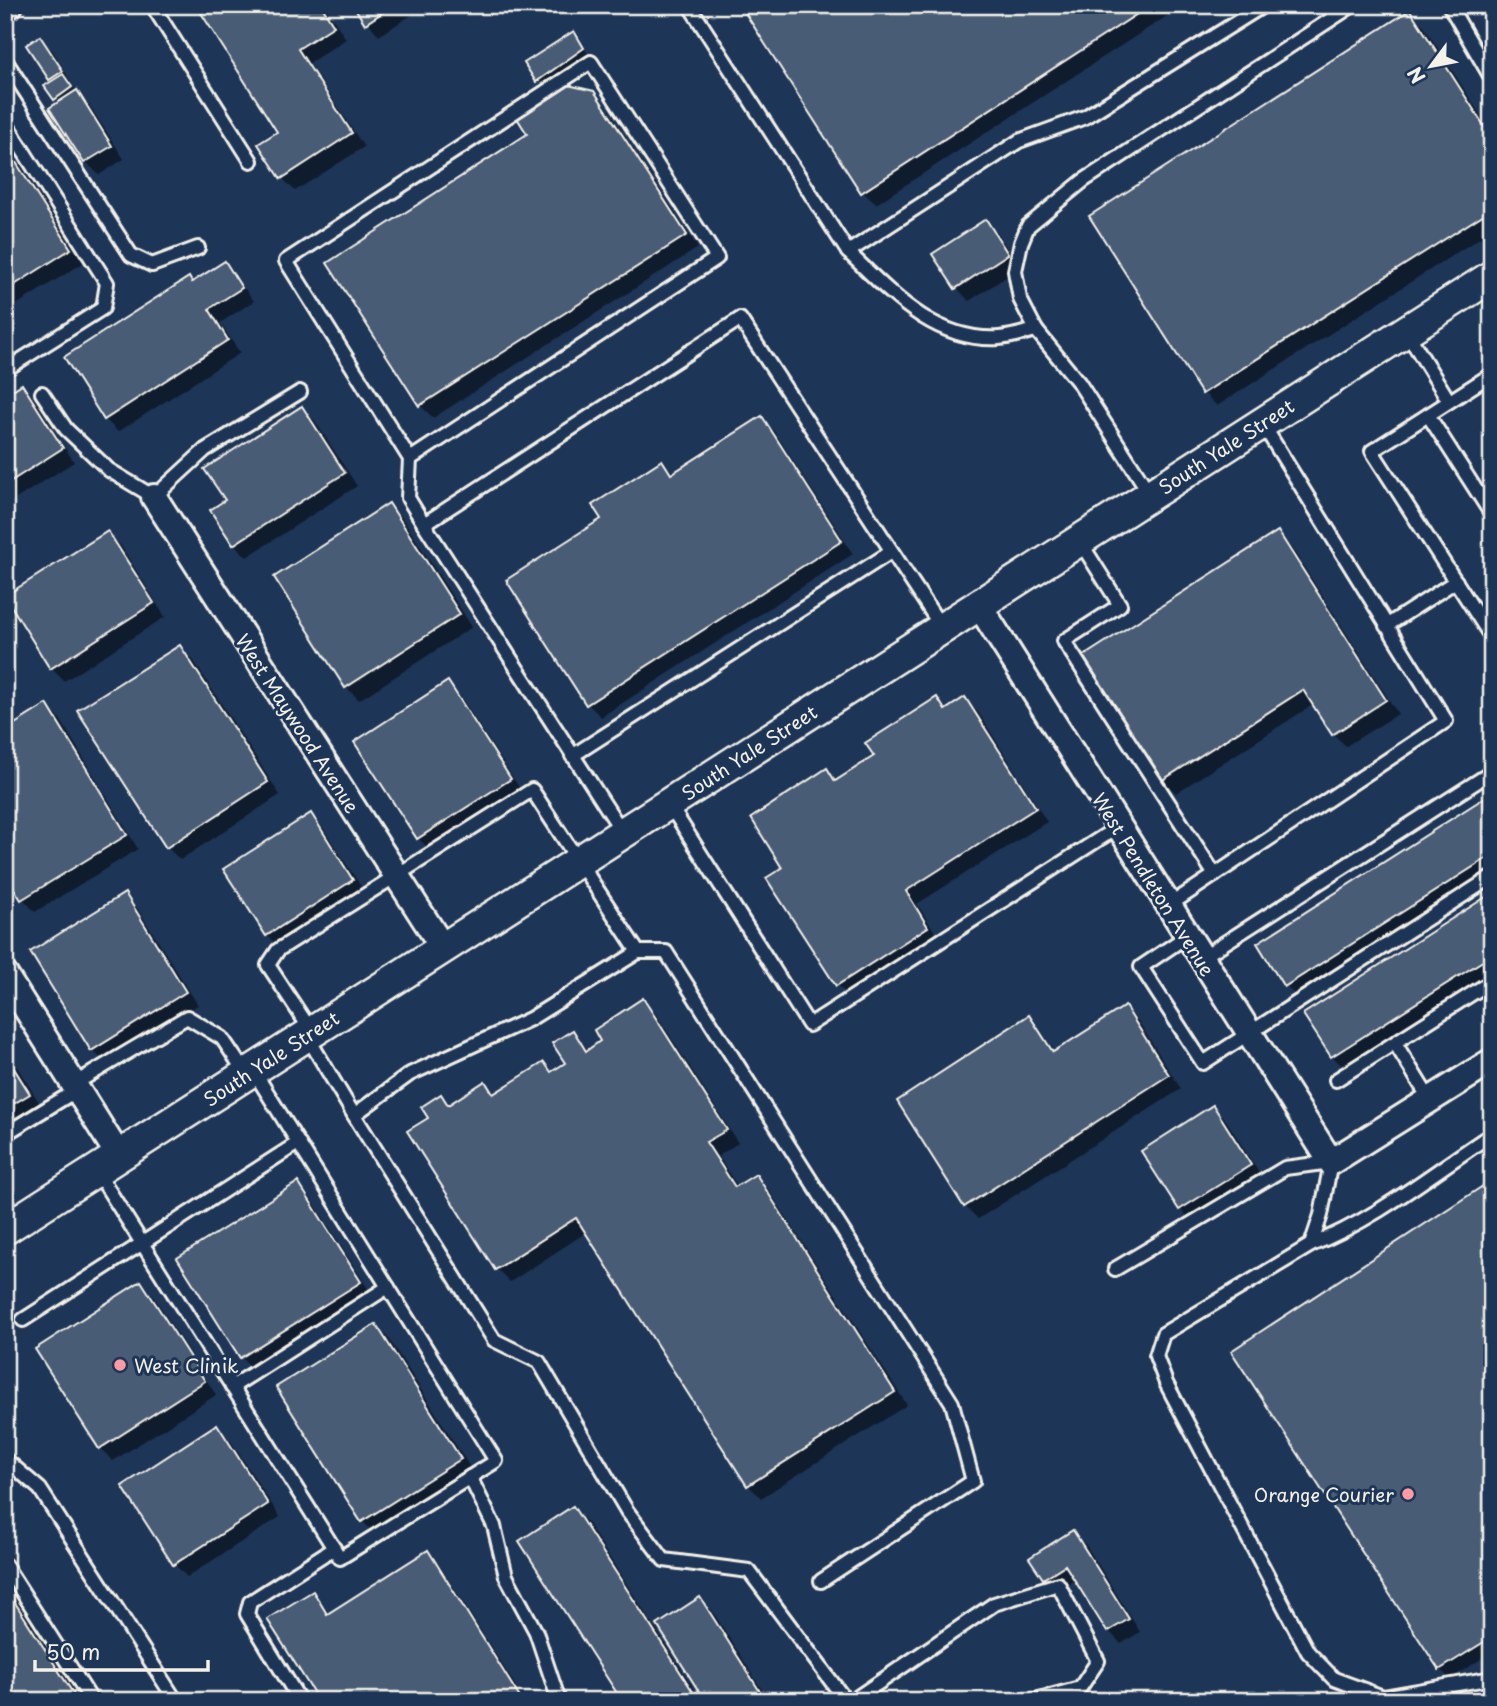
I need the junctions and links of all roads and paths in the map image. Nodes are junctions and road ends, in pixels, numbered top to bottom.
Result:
1 (10, 5) edge
2 (152, 5) edge
3 (689, 5) edge
4 (1264, 5) edge
5 (1353, 5) edge
6 (1449, 5) edge
7 (5, 8) edge
8 (5, 60) edge
9 (1492, 79) edge
10 (5, 122) edge
11 (251, 161) dead end
12 (198, 248) dead end
13 (848, 251) junction
14 (1492, 276) edge
15 (1036, 330) junction
16 (1406, 331) junction
17 (5, 370) edge
18 (1492, 374) edge
19 (300, 392) dead end
20 (42, 393) dead end
21 (1449, 401) junction
22 (1428, 415) junction
23 (1262, 423) junction
24 (410, 458) junction
25 (1151, 495) junction
26 (154, 497) junction
27 (1492, 515) edge
28 (424, 524) junction
29 (1079, 540) junction
30 (891, 552) junction
31 (1456, 581) junction
32 (979, 605) junction
33 (1386, 626) junction
34 (942, 628) junction
35 (1492, 638) edge
36 (572, 756) junction
37 (1492, 772) edge
38 (669, 803) junction
39 (1118, 827) junction
40 (623, 833) junction
41 (579, 860) junction
42 (1215, 875) junction
43 (396, 877) junction
44 (1492, 877) edge
45 (1168, 906) junction
46 (1187, 936) junction
47 (443, 948) junction
48 (638, 952) junction
49 (1201, 958) junction
50 (7, 981) edge
51 (1492, 981) edge
52 (309, 1034) junction
53 (1250, 1034) junction
54 (1395, 1043) junction
55 (1492, 1062) edge
56 (250, 1072) junction
57 (1336, 1080) dead end
58 (75, 1087) junction
59 (1430, 1100) junction
60 (355, 1115) junction
61 (5, 1134) edge
62 (1492, 1134) edge
63 (298, 1143) junction
64 (1331, 1162) junction
65 (108, 1163) junction
66 (5, 1229) edge
67 (141, 1244) junction
68 (1311, 1245) junction
69 (1115, 1269) dead end
70 (388, 1287) junction
71 (23, 1320) dead end
72 (232, 1387) junction
73 (5, 1459) edge
74 (470, 1477) junction
75 (334, 1548) junction
76 (5, 1565) edge
77 (821, 1581) dead end
78 (1492, 1678) edge
79 (92, 1701) edge
80 (176, 1701) edge
81 (300, 1701) edge
82 (559, 1701) edge
83 (846, 1701) edge
84 (852, 1701) edge
85 (1032, 1701) edge

1 - 7 street
2 - 11 lane
3 - 13 lane
4 - 13 lane
5 - 15 lane
6 - 9 lane
8 - 12 lane
10 - 17 lane
13 - 15 lane
14 - 16 street, South Yale Street
15 - 25 lane
16 - 21 lane
16 - 23 street, South Yale Street
18 - 21 lane
19 - 26 lane
20 - 26 lane
21 - 22 lane
22 - 27 lane
22 - 31 lane
23 - 25 street, South Yale Street
23 - 33 lane
24 - 24 lane
24 - 28 lane
25 - 29 street, South Yale Street
26 - 43 street, West Maywood Avenue
28 - 30 lane
28 - 36 lane
29 - 32 street, South Yale Street
29 - 42 lane
30 - 34 lane
30 - 36 lane
31 - 33 lane
31 - 35 lane
32 - 34 street, South Yale Street
32 - 39 street, West Pendleton Avenue
33 - 42 lane
34 - 38 street, South Yale Street
36 - 40 lane
37 - 49 lane
38 - 39 lane
38 - 40 street, South Yale Street
39 - 45 street, West Pendleton Avenue
40 - 41 street, South Yale Street
41 - 43 lane
41 - 47 street, South Yale Street
41 - 48 lane
42 - 45 lane
43 - 47 street, West Maywood Avenue
43 - 52 lane
44 - 53 lane
45 - 46 street, West Pendleton Avenue
46 - 49 street, West Pendleton Avenue
46 - 53 lane
47 - 52 street, South Yale Street
48 - 60 lane
48 - 77 lane
49 - 53 street, West Pendleton Avenue
50 - 58 street
51 - 54 lane
52 - 56 street, South Yale Street
52 - 60 lane
53 - 64 street, West Pendleton Avenue
54 - 57 lane
54 - 59 lane
55 - 59 street
56 - 58 lane
56 - 63 lane
56 - 65 street, South Yale Street
58 - 61 lane
58 - 65 street
59 - 64 street
60 - 83 lane
62 - 68 lane
63 - 67 lane
63 - 70 lane
64 - 68 lane
64 - 69 lane
65 - 66 street, South Yale Street
65 - 67 lane
67 - 71 lane
67 - 72 lane
68 - 78 lane
70 - 72 lane
70 - 74 lane
72 - 75 lane
73 - 80 lane
74 - 75 lane
74 - 82 lane
75 - 81 lane
76 - 79 lane
84 - 85 lane

